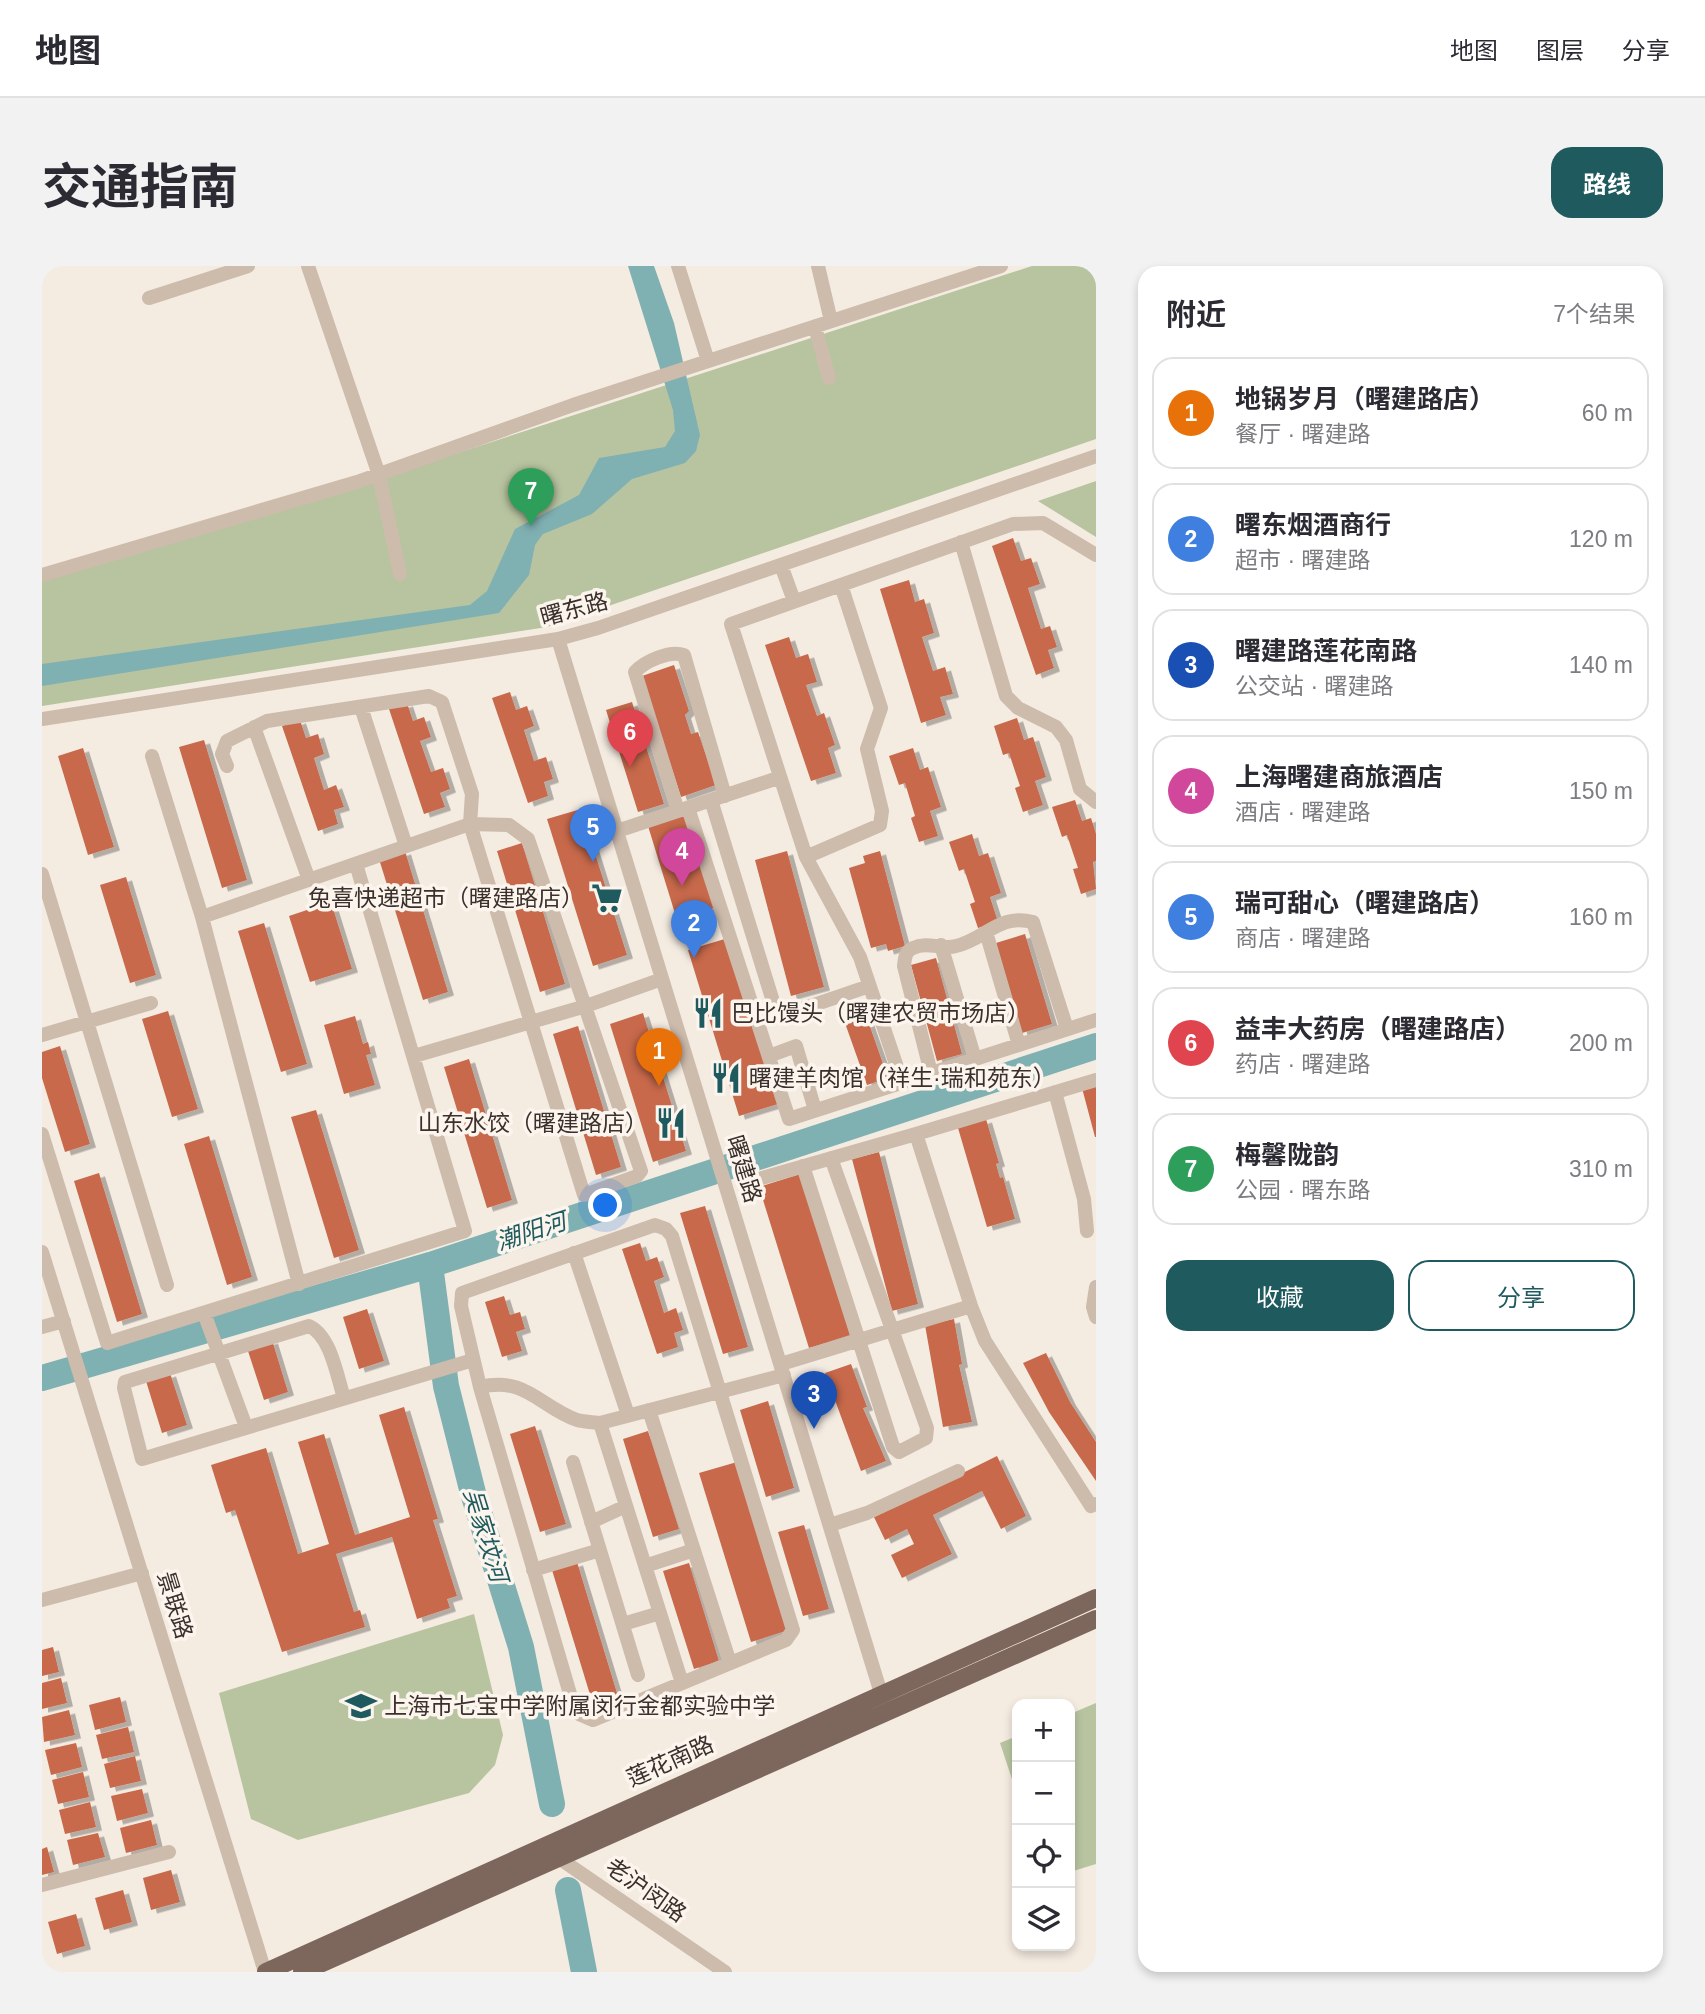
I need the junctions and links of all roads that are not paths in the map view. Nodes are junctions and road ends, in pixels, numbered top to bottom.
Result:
1 (248, 266) edge
2 (308, 266) edge
3 (678, 266) edge
4 (818, 266) edge
5 (1001, 266) edge
6 (213, 271) edge
7 (149, 298) dead end
8 (831, 321) junction
9 (814, 327) junction
10 (708, 361) junction
11 (829, 378) dead end
12 (1096, 456) edge
13 (379, 475) junction
14 (961, 542) junction
15 (1096, 555) edge
16 (781, 565) junction
17 (42, 575) edge
18 (400, 575) dead end
19 (841, 585) junction
20 (794, 601) junction
21 (558, 639) junction
22 (361, 707) junction
23 (42, 719) edge
24 (254, 727) junction
25 (152, 757) dead end
26 (227, 766) dead end
27 (778, 778) junction
28 (718, 798) junction
29 (1096, 802) edge
30 (683, 809) junction
31 (470, 824) junction
32 (617, 831) junction
33 (406, 846) junction
34 (806, 857) junction
35 (355, 864) junction
36 (42, 874) edge
37 (309, 880) junction
38 (202, 917) junction
39 (986, 932) junction
40 (941, 945) junction
41 (662, 979) junction
42 (869, 986) junction
43 (151, 1003) dead end
44 (586, 1006) junction
45 (1096, 1020) edge
46 (87, 1022) junction
47 (531, 1022) junction
48 (1066, 1029) junction
49 (42, 1035) edge
50 (1019, 1045) junction
51 (414, 1056) junction
52 (769, 1056) junction
53 (975, 1059) junction
54 (931, 1073) junction
55 (1096, 1080) edge
56 (902, 1082) junction
57 (1055, 1092) junction
58 (815, 1110) junction
59 (42, 1134) edge
60 (916, 1134) junction
61 (831, 1158) junction
62 (803, 1166) junction
63 (762, 1178) dead end
64 (1087, 1231) dead end
65 (42, 1252) edge
66 (574, 1253) junction
67 (299, 1284) junction
68 (167, 1285) dead end
69 (1096, 1287) edge
70 (971, 1306) junction
71 (204, 1313) junction
72 (1096, 1317) edge
73 (64, 1321) junction
74 (42, 1327) edge
75 (892, 1330) junction
76 (857, 1341) junction
77 (218, 1350) junction
78 (473, 1360) junction
79 (782, 1370) junction
80 (480, 1387) junction
81 (719, 1392) junction
82 (344, 1398) junction
83 (649, 1410) junction
84 (628, 1415) junction
85 (600, 1423) junction
86 (246, 1427) junction
87 (573, 1462) dead end
88 (958, 1471) dead end
89 (1096, 1504) edge
90 (626, 1506) junction
91 (591, 1522) junction
92 (830, 1525) junction
93 (600, 1550) junction
94 (694, 1550) junction
95 (645, 1566) junction
96 (533, 1570) junction
97 (142, 1573) junction
98 (1096, 1598) edge
99 (42, 1600) edge
100 (660, 1614) junction
101 (1096, 1619) edge
102 (623, 1624) junction
103 (730, 1663) junction
104 (638, 1675) dead end
105 (682, 1683) junction
106 (881, 1693) junction
107 (887, 1713) junction
108 (542, 1846) junction
109 (169, 1852) dead end
110 (559, 1858) junction
111 (42, 1885) edge
112 (266, 1972) edge
113 (302, 1972) edge
114 (725, 1972) edge

1 - 6 street
2 - 13 street
3 - 10 street
4 - 8 street
5 - 8 street
6 - 7 street
8 - 9 street
9 - 10 street
9 - 11 street
10 - 13 street
12 - 16 street, 曙东路
13 - 17 street
13 - 18 street
14 - 15 street
14 - 19 street
14 - 29 street
16 - 20 street
16 - 21 street, 曙东路
19 - 20 street
19 - 34 street
20 - 27 street
21 - 23 street, 曙东路
21 - 32 street, 曙建路
22 - 24 street
22 - 31 street
22 - 33 street
24 - 26 street
24 - 37 street
25 - 38 street
27 - 28 street
27 - 34 street
28 - 30 street
28 - 30 street
28 - 42 street
30 - 32 street
30 - 52 street
31 - 33 street
31 - 44 street
31 - 47 street
32 - 41 street, 曙建路
33 - 35 street
34 - 42 street
35 - 37 street
35 - 51 street
36 - 46 street
37 - 38 street
38 - 67 street
39 - 40 street
39 - 48 street
39 - 50 street
40 - 53 street
40 - 54 street
41 - 44 street
41 - 79 street, 曙建路
42 - 56 street
43 - 46 street
44 - 47 street
44 - 47 street
45 - 48 street
46 - 49 street
46 - 68 street
47 - 51 street
48 - 50 street
50 - 53 street
51 - 67 street
52 - 58 street
52 - 58 street
53 - 54 street
54 - 56 street
55 - 57 street
56 - 58 street
57 - 60 street
57 - 64 street
59 - 71 street
60 - 61 street
60 - 70 street
61 - 62 street
61 - 75 street
62 - 63 street
62 - 76 street
65 - 73 street, 景联路
66 - 78 street
66 - 81 street
66 - 84 street
67 - 71 street
69 - 72 street
70 - 75 street
70 - 89 street
71 - 77 street
73 - 74 street
73 - 97 street, 景联路
75 - 76 street
75 - 76 street
76 - 79 street
77 - 82 street
77 - 86 street
77 - 86 street
78 - 80 street
78 - 82 street
79 - 81 street
79 - 92 street, 曙建路
80 - 85 street
80 - 96 street
81 - 83 street
81 - 103 street
82 - 86 street
83 - 84 street
83 - 94 street
84 - 85 street
85 - 90 street
87 - 91 street
88 - 92 street
90 - 91 street
90 - 95 street
91 - 93 street
92 - 106 street, 曙建路
93 - 96 street
93 - 102 street
94 - 95 street
94 - 103 street
95 - 100 street
96 - 105 street
97 - 99 street
97 - 112 street, 景联路
98 - 106 main road, 莲花南路
100 - 102 street
100 - 105 street
101 - 107 main road, 莲花南路
102 - 104 street
103 - 105 street
106 - 107 street, 曙建路
106 - 108 main road, 莲花南路
107 - 110 main road, 莲花南路
108 - 110 street, 老沪闵路
108 - 112 main road, 莲花南路
109 - 111 street
110 - 113 main road, 莲花南路
110 - 114 street, 老沪闵路

